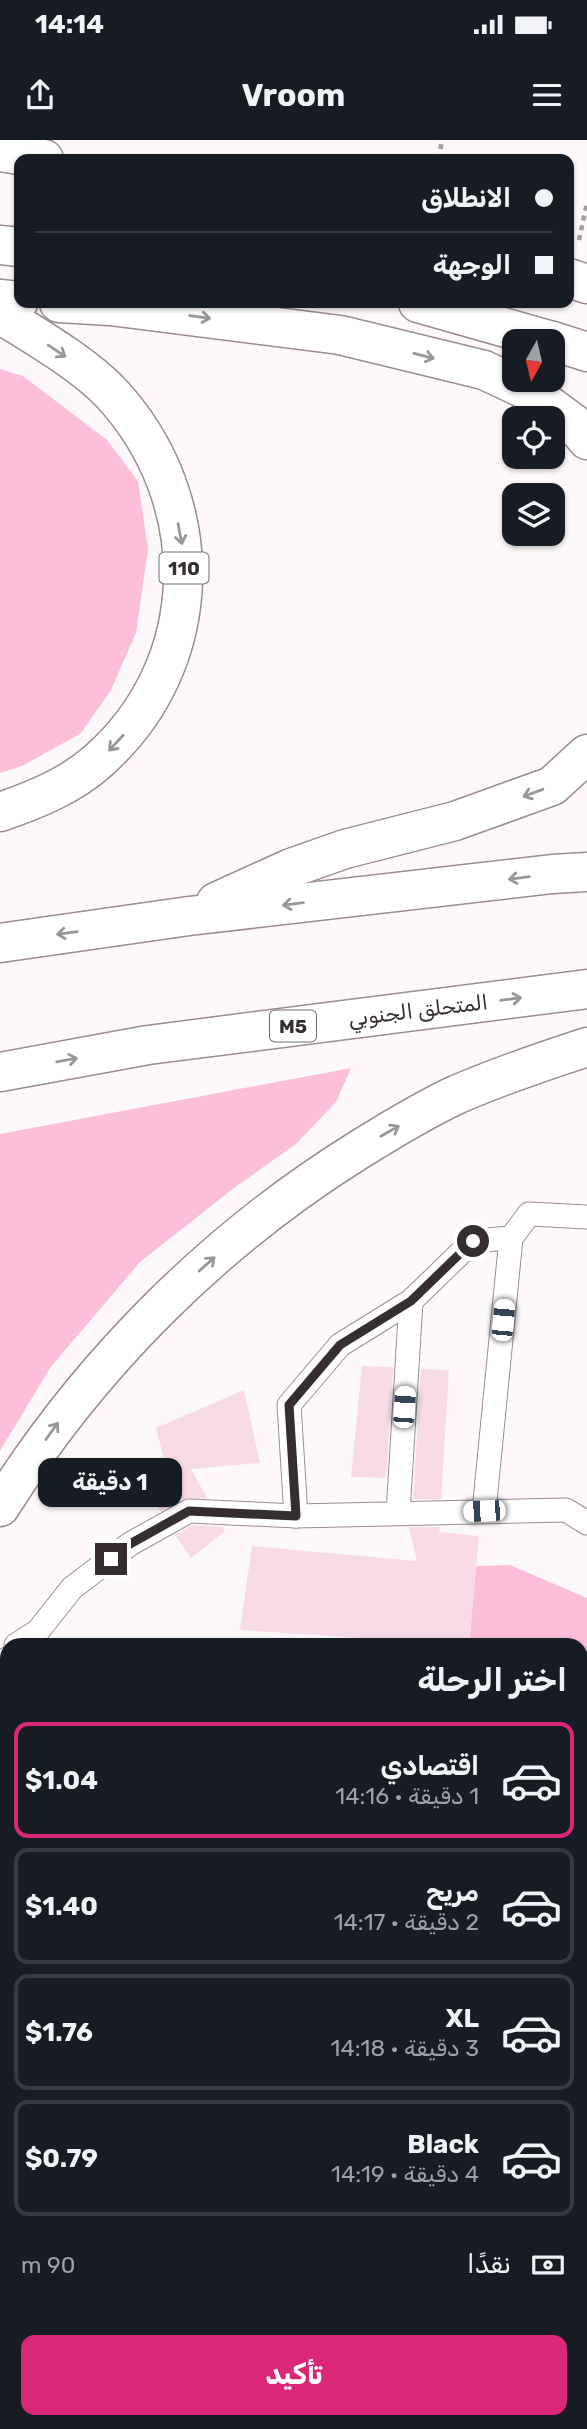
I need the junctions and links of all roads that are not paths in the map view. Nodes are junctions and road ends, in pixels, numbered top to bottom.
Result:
1 (126, 308) edge
2 (436, 308) edge
3 (0, 314) edge
4 (510, 329) edge
5 (565, 345) edge
6 (587, 352) edge
7 (587, 440) edge
8 (587, 754) edge
9 (0, 812) edge
10 (587, 872) edge
11 (189, 916) junction
12 (0, 943) edge
13 (587, 989) edge
14 (587, 1047) edge
15 (0, 1072) edge
16 (587, 1217) edge
17 (511, 1238) junction
18 (411, 1301) junction
19 (0, 1507) edge
20 (484, 1511) junction
21 (398, 1513) junction
22 (296, 1516) junction
23 (587, 1523) edge
24 (27, 1638) edge

1 -> 7 main road
2 - 4 main road
3 -> 9 main road, 110
5 - 6 main road
8 -> 11 main road
10 -> 11 main road
11 -> 12 main road
15 -> 13 main road, المتحلق الجنوبي / M5
19 -> 14 main road
16 - 17 lane
17 - 18 lane
17 - 20 lane
18 - 21 lane
18 - 22 lane
20 - 21 lane
20 - 23 lane
21 - 22 lane
22 - 24 lane

